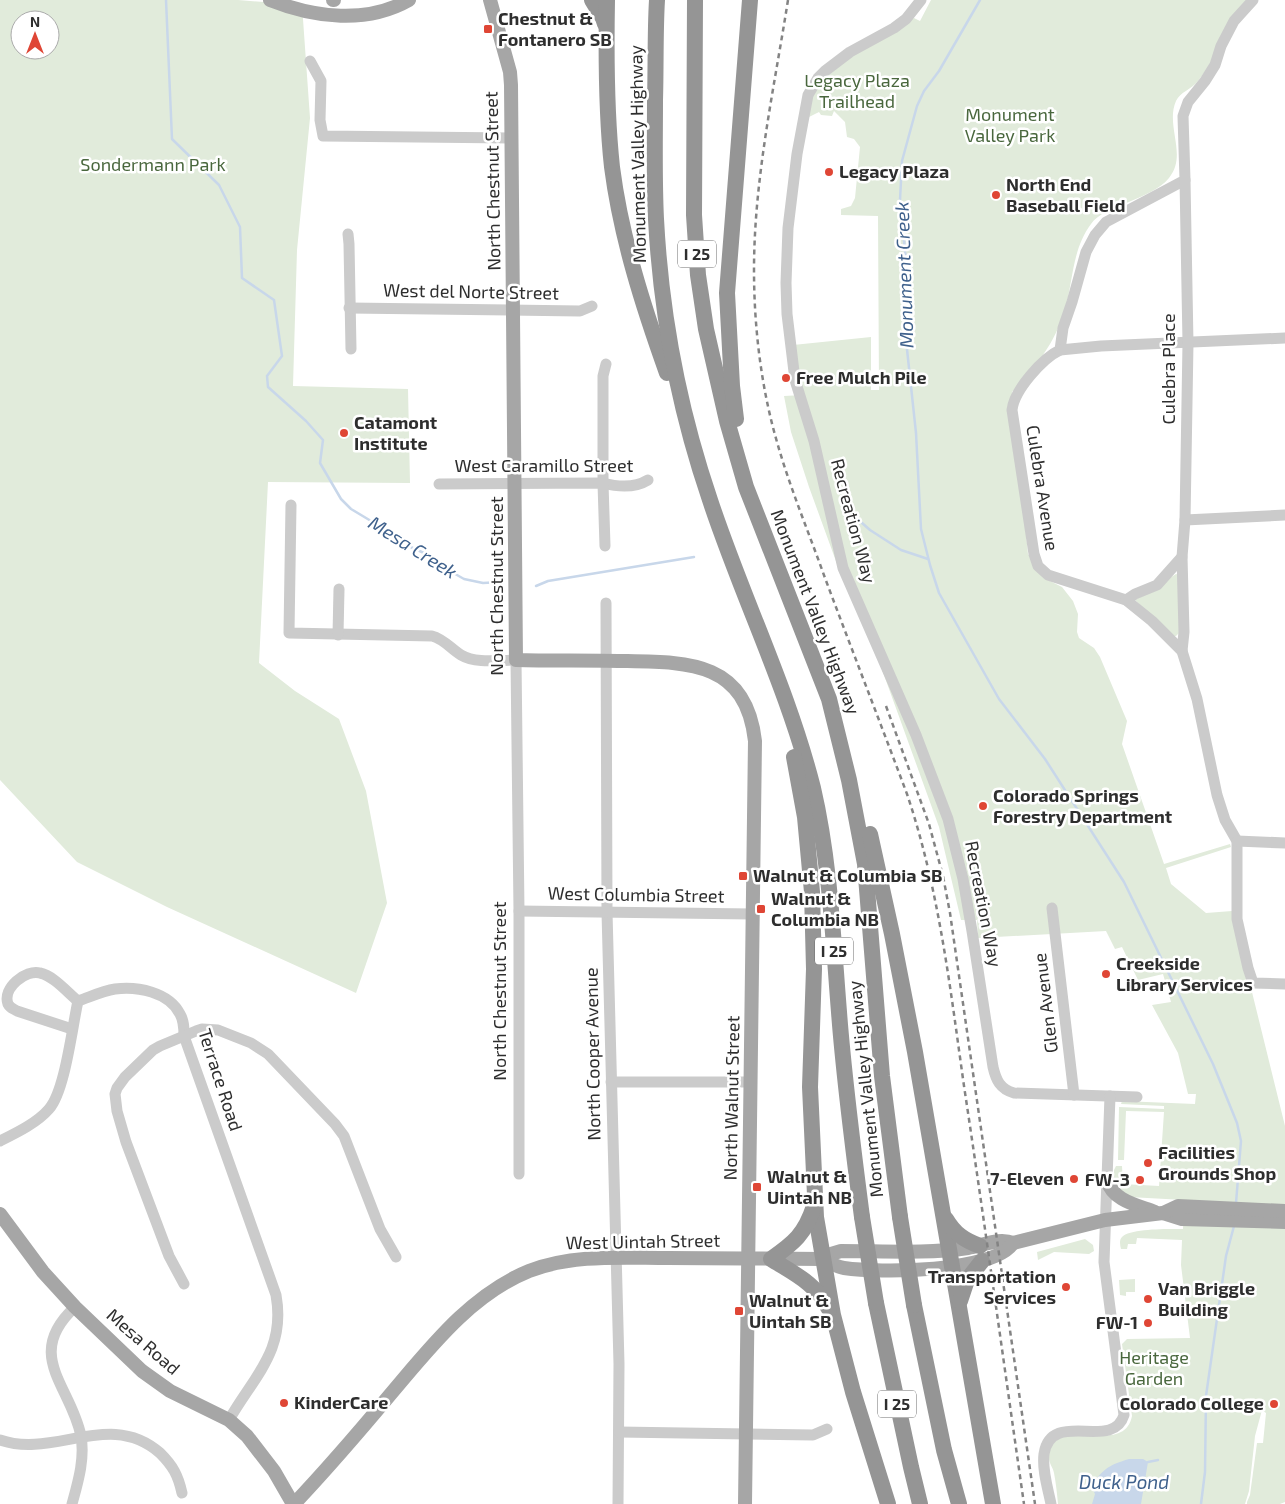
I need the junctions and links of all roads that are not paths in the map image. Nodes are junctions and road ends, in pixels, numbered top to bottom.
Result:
1 (270, 0) edge
2 (409, 0) edge
3 (490, 0) edge
4 (592, 0) edge
5 (607, 0) edge
6 (750, 0) edge
7 (921, 0) edge
8 (1253, 0) edge
9 (657, 7) edge
10 (694, 8) edge
11 (607, 30) junction
12 (310, 61) dead end
13 (512, 138) junction
14 (1185, 180) junction
15 (348, 234) dead end
16 (592, 306) dead end
17 (349, 308) junction
18 (513, 310) junction
19 (1285, 338) edge
20 (1188, 343) junction
21 (351, 349) dead end
22 (1060, 350) junction
23 (606, 364) dead end
24 (690, 437) junction
25 (648, 480) dead end
26 (514, 483) junction
27 (439, 484) dead end
28 (603, 484) junction
29 (746, 486) junction
30 (291, 505) dead end
31 (1285, 515) edge
32 (1185, 520) junction
33 (605, 546) dead end
34 (1182, 557) junction
35 (339, 589) dead end
36 (1126, 600) junction
37 (606, 603) dead end
38 (338, 635) junction
39 (1182, 651) junction
40 (516, 660) junction
41 (606, 660) junction
42 (782, 689) junction
43 (840, 737) junction
44 (1237, 841) junction
45 (1285, 843) edge
46 (1052, 908) dead end
47 (519, 911) junction
48 (607, 912) junction
49 (752, 914) junction
50 (1285, 984) edge
51 (78, 1001) junction
52 (72, 1029) junction
53 (184, 1036) junction
54 (611, 1082) junction
55 (751, 1082) junction
56 (1074, 1095) junction
57 (1110, 1096) junction
58 (1137, 1097) dead end
59 (0, 1141) edge
60 (519, 1174) dead end
61 (1107, 1180) junction
62 (815, 1202) junction
63 (1161, 1213) junction
64 (0, 1214) edge
65 (944, 1214) junction
66 (1278, 1216) edge
67 (1105, 1220) junction
68 (949, 1250) junction
69 (981, 1253) junction
70 (396, 1257) dead end
71 (616, 1258) junction
72 (748, 1259) junction
73 (771, 1259) junction
74 (823, 1259) junction
75 (952, 1267) junction
76 (184, 1284) dead end
77 (959, 1303) junction
78 (76, 1307) junction
79 (833, 1315) junction
80 (229, 1420) junction
81 (828, 1429) dead end
82 (619, 1432) junction
83 (745, 1434) junction
84 (81, 1437) junction
85 (0, 1440) edge
86 (182, 1492) dead end
87 (72, 1504) edge
88 (294, 1504) edge
89 (618, 1504) edge
90 (745, 1504) edge
91 (888, 1504) edge
92 (920, 1504) edge
93 (959, 1504) edge
94 (993, 1504) edge
95 (1051, 1504) edge

1 - 2 main road
3 - 13 main road, North Chestnut Street
4 - 11 highway
5 - 11 highway
6 - 29 highway
7 - 56 street, Recreation Way
8 - 14 street
9 - 24 highway, Monument Valley Highway / I 25
10 - 29 highway, Monument Valley Highway / I 25
11 - 24 highway
12 - 13 street
13 - 18 main road, North Chestnut Street
14 - 20 street, Culebra Place
14 - 22 street
15 - 17 street
16 - 18 street, West del Norte Street
17 - 18 street, West del Norte Street
17 - 21 street
18 - 26 main road, North Chestnut Street
19 - 20 street
20 - 22 street
20 - 32 street, Culebra Place
22 - 36 street, Culebra Avenue
23 - 28 street
24 - 42 highway, Monument Valley Highway / I 25
25 - 28 street, West Caramillo Street
26 - 27 street, West Caramillo Street
26 - 28 street, West Caramillo Street
26 - 40 main road, North Chestnut Street
28 - 33 street
29 - 43 highway, Monument Valley Highway / I 25
30 - 38 street
31 - 32 street
32 - 34 street, Culebra Place
34 - 36 street
34 - 39 street, Culebra Place
35 - 38 street
36 - 39 street, Culebra Avenue
37 - 41 street, North Cooper Avenue
38 - 40 street
39 - 44 street, Culebra Avenue
40 - 41 main road, North Walnut Street
40 - 47 street, North Chestnut Street
41 - 48 street, North Cooper Avenue
41 - 49 main road, North Walnut Street
42 - 62 highway
42 - 92 highway, Monument Valley Highway / I 25, bridge
43 - 65 highway
43 - 93 highway, Monument Valley Highway / I 25, bridge
44 - 45 street
44 - 50 street, Culebra Avenue
46 - 56 street, Glen Avenue
47 - 48 street, West Columbia Street
47 - 60 street, North Chestnut Street
48 - 49 street, West Columbia Street
48 - 54 street, North Cooper Avenue
49 - 55 main road, North Walnut Street
51 - 52 street
51 - 52 street
51 - 53 street, Terrace Road
52 - 59 street
53 - 70 street
53 - 76 street
53 - 80 street, Terrace Road
54 - 55 street
54 - 71 street, North Cooper Avenue
55 - 72 main road, North Walnut Street
56 - 57 street
57 - 58 street
57 - 61 street
61 - 63 main road
61 - 67 street
62 - 73 highway
62 - 74 highway
63 - 66 main road, West Uintah Street
63 - 67 main road, West Uintah Street
64 - 78 main road, Mesa Road
65 - 68 highway
65 - 69 highway
67 - 69 main road, West Uintah Street
67 - 95 street
68 - 69 main road, West Uintah Street
68 - 74 main road, West Uintah Street
68 - 75 highway
69 - 75 main road, West Uintah Street
69 - 77 highway
71 - 72 main road, West Uintah Street
71 - 82 street, North Cooper Avenue
71 - 88 main road, West Uintah Street
72 - 73 main road, West Uintah Street
72 - 83 main road, North Walnut Street
73 - 74 main road, West Uintah Street
73 - 79 highway
74 - 75 main road, West Uintah Street
74 - 79 highway
75 - 77 highway
77 - 94 highway
78 - 80 main road, Mesa Road
78 - 84 street
79 - 91 highway
80 - 88 main road, Mesa Road
81 - 83 street
82 - 83 street
82 - 89 street, North Cooper Avenue
83 - 90 main road, North Walnut Street
84 - 85 street
84 - 86 street
84 - 87 street

